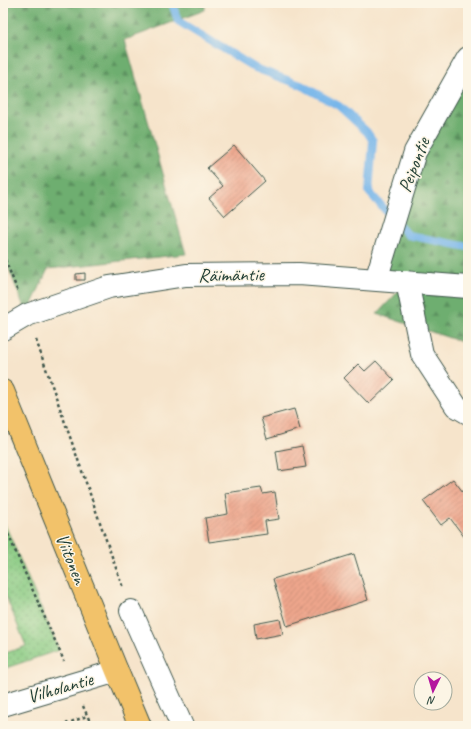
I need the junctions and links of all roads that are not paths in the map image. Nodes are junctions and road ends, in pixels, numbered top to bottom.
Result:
1 (468, 58) edge
2 (376, 280) junction
3 (407, 282) junction
4 (468, 287) edge
5 (3, 329) edge
6 (3, 391) edge
7 (468, 413) edge
8 (131, 611) road end
9 (117, 671) junction
10 (3, 705) edge
11 (140, 726) edge
12 (182, 726) edge

1 - 2 street, Peipontie
2 - 3 street, Räimäntie
2 - 5 street, Räimäntie
3 - 4 street, Räimäntie
3 - 7 street
6 - 9 main road, Viitonen
8 - 12 street
9 - 10 street, Vilholantie
9 - 11 main road, Viitonen

